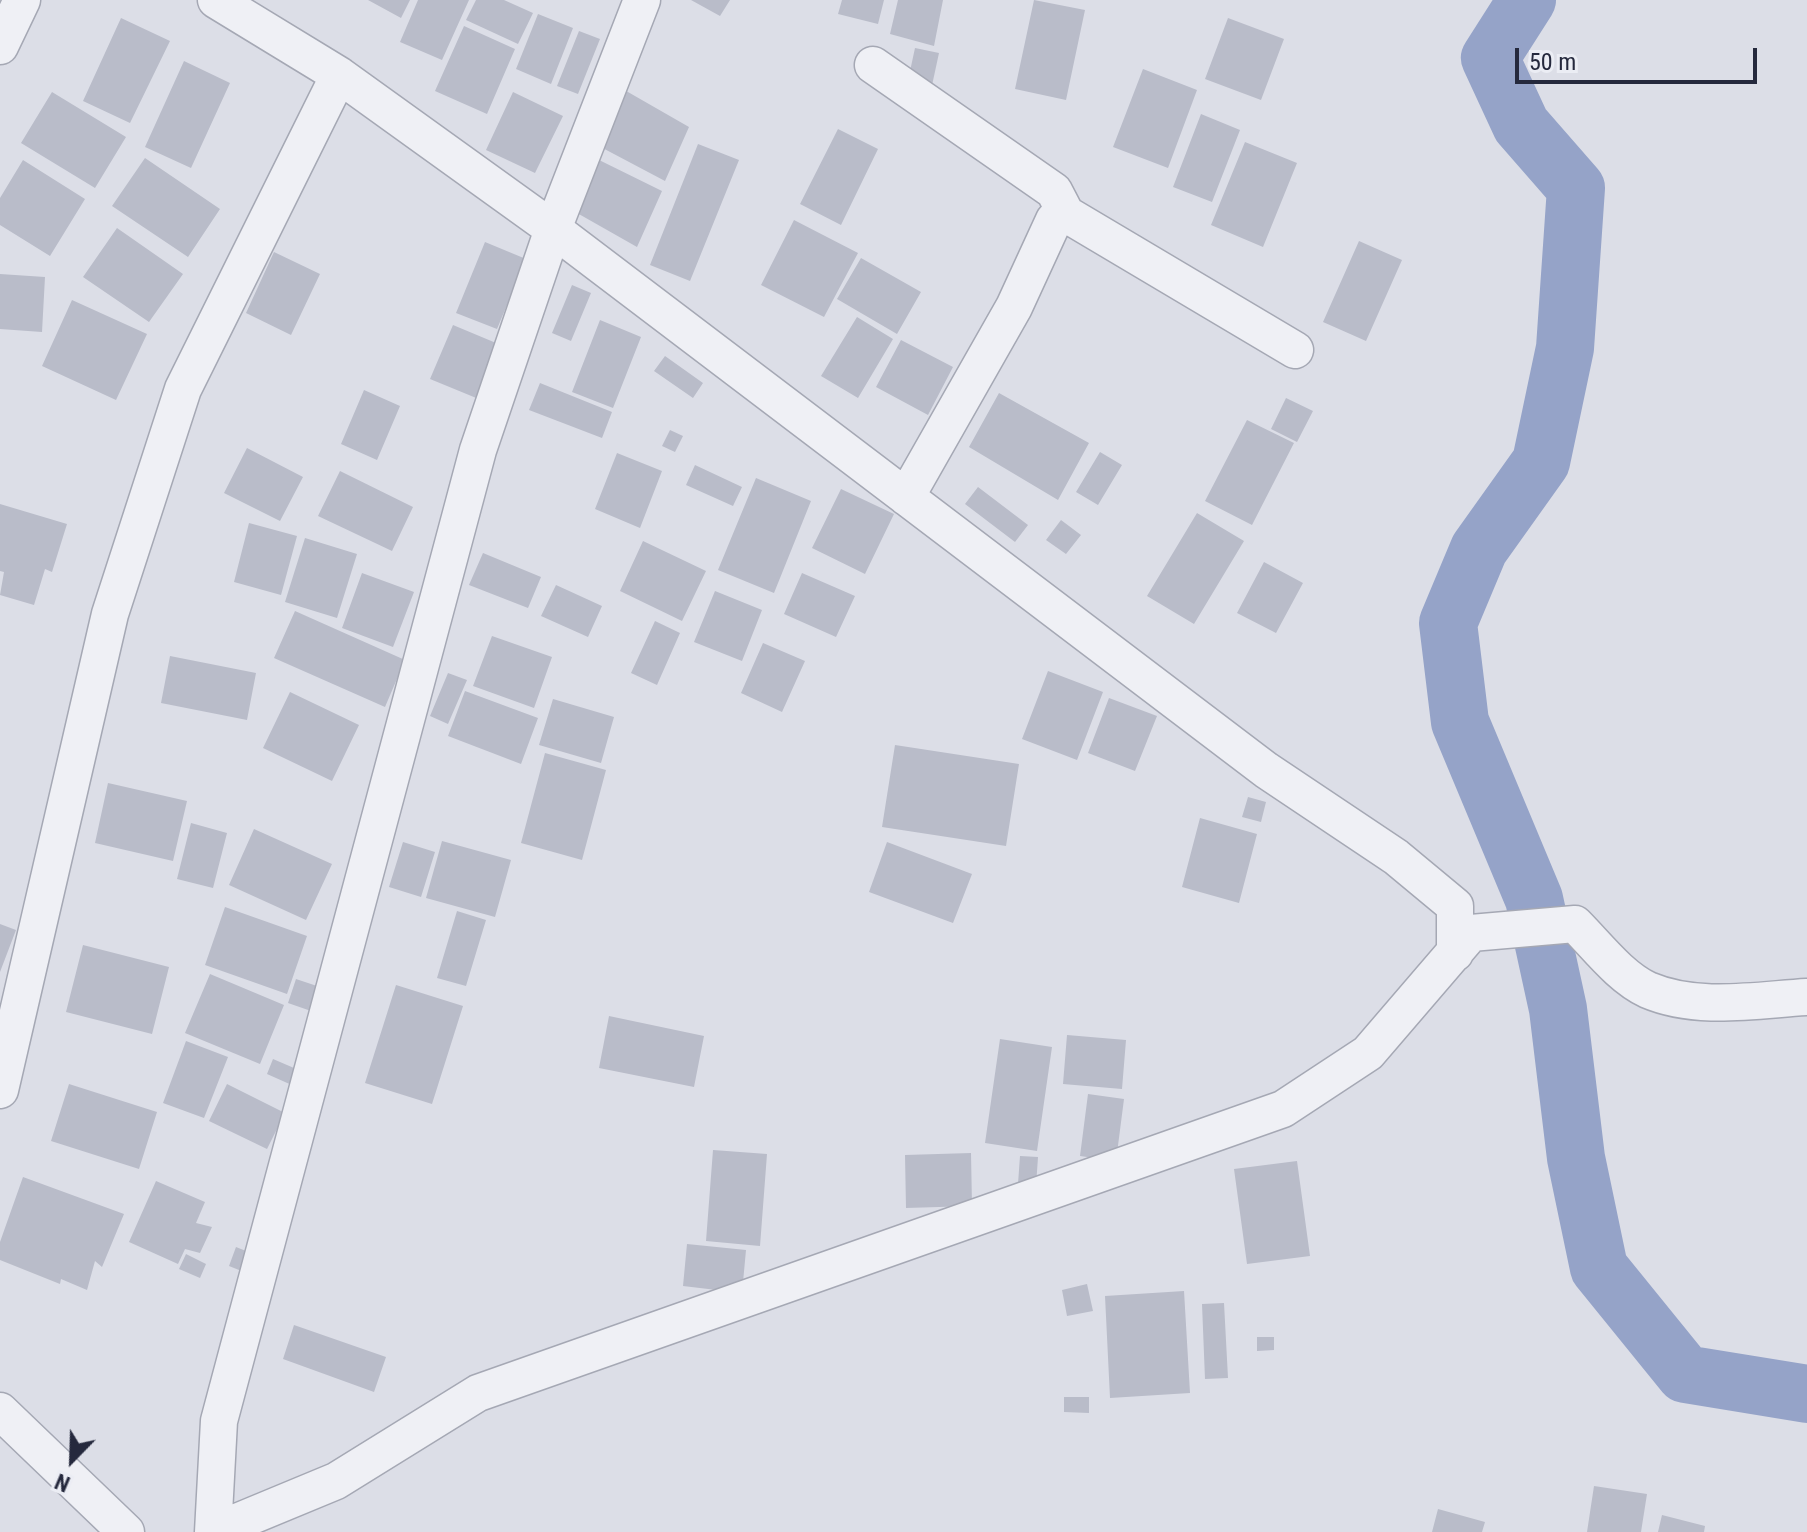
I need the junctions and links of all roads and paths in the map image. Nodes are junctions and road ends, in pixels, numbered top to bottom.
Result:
1 (22, 0) edge
2 (216, 0) edge
3 (642, 0) edge
4 (0, 46) edge
5 (873, 65) dead end
6 (339, 75) junction
7 (1066, 214) junction
8 (553, 229) junction
9 (1295, 350) dead end
10 (906, 497) junction
11 (1463, 943) junction
12 (1807, 997) edge
13 (0, 1090) edge
14 (0, 1411) edge
15 (126, 1532) edge
16 (213, 1532) edge

1 - 4 street
2 - 6 street
3 - 8 street
5 - 7 street
6 - 8 street
6 - 13 street
7 - 9 street
7 - 10 street
8 - 10 street
8 - 16 street
10 - 11 street
11 - 12 street
11 - 16 street
14 - 15 street

